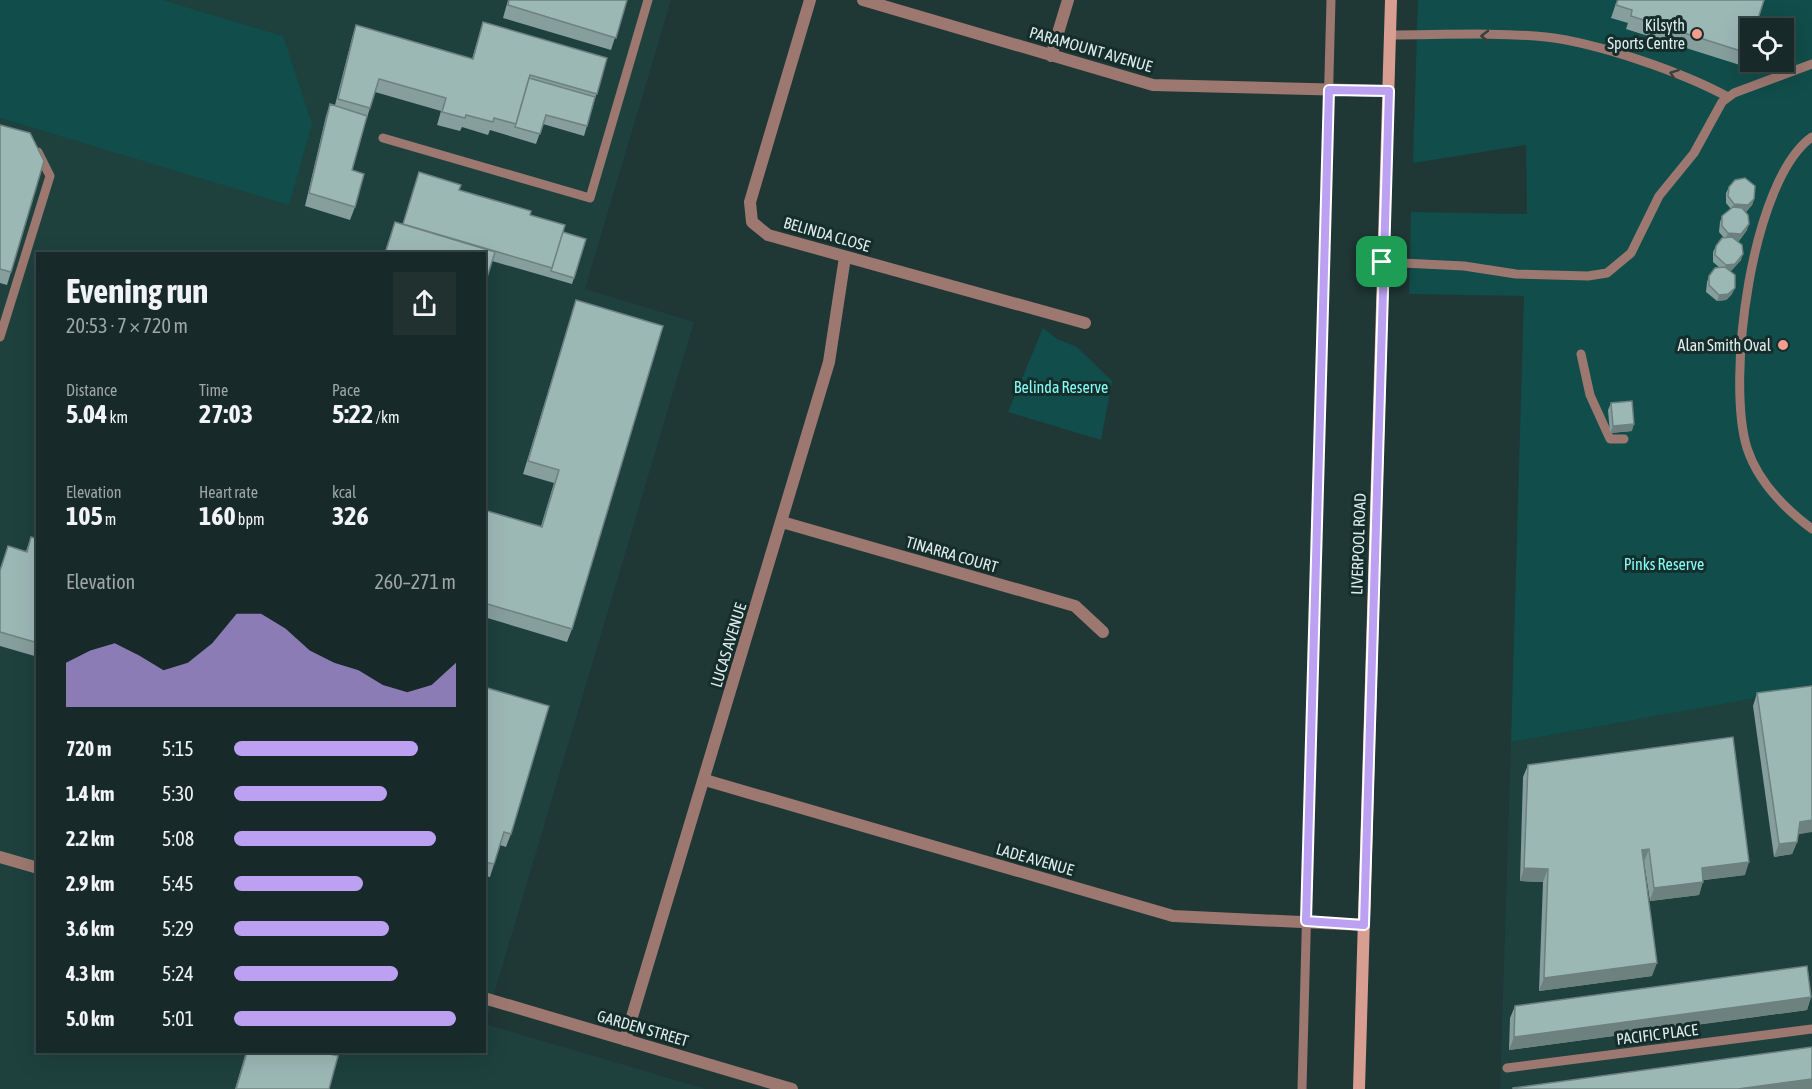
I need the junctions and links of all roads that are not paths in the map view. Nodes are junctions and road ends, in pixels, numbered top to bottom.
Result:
1 (648, 0) edge
2 (810, 0) edge
3 (863, 0) edge
4 (1068, 0) edge
5 (1331, 0) edge
6 (1391, 0) edge
7 (1390, 35) junction
8 (1051, 56) junction
9 (1812, 64) edge
10 (1329, 90) junction
11 (1389, 91) junction
12 (1728, 97) junction
13 (1812, 137) edge
14 (384, 138) dead end
15 (33, 140) edge
16 (844, 257) junction
17 (1382, 262) junction
18 (1085, 323) dead end
19 (0, 337) edge
20 (1581, 354) dead end
21 (1624, 440) dead end
22 (782, 522) junction
23 (1812, 529) edge
24 (1103, 632) dead end
25 (705, 780) junction
26 (0, 857) edge
27 (36, 867) edge
28 (1306, 921) junction
29 (1364, 925) junction
30 (486, 1000) edge
31 (1812, 1029) edge
32 (625, 1040) junction
33 (1507, 1068) dead end
34 (792, 1089) edge
35 (1302, 1089) edge
36 (1359, 1089) edge

1 - 14 lane
2 - 16 street, BELINDA CLOSE
3 - 8 street, PARAMOUNT AVENUE
4 - 8 street
5 - 10 lane
6 - 7 main road, LIVERPOOL ROAD
7 - 11 main road, LIVERPOOL ROAD
12 -> 7 lane
8 - 10 street, PARAMOUNT AVENUE
9 - 12 lane
10 - 11 street, PARAMOUNT AVENUE
10 - 28 lane
11 - 17 main road, LIVERPOOL ROAD
12 - 17 lane
13 - 23 lane
15 - 19 lane
16 - 18 street, BELINDA CLOSE
16 - 22 street, LUCAS AVENUE
17 - 29 main road, LIVERPOOL ROAD
20 - 21 lane
22 - 24 street, TINARRA COURT
22 - 25 street, LUCAS AVENUE
25 - 28 street, LADE AVENUE
25 - 32 street, LUCAS AVENUE
26 - 27 street
28 - 29 street, LADE AVENUE
28 - 35 lane
29 - 36 main road, LIVERPOOL ROAD
30 - 32 street, GARDEN STREET
31 - 33 lane, PACIFIC PLACE
32 - 34 street, GARDEN STREET

